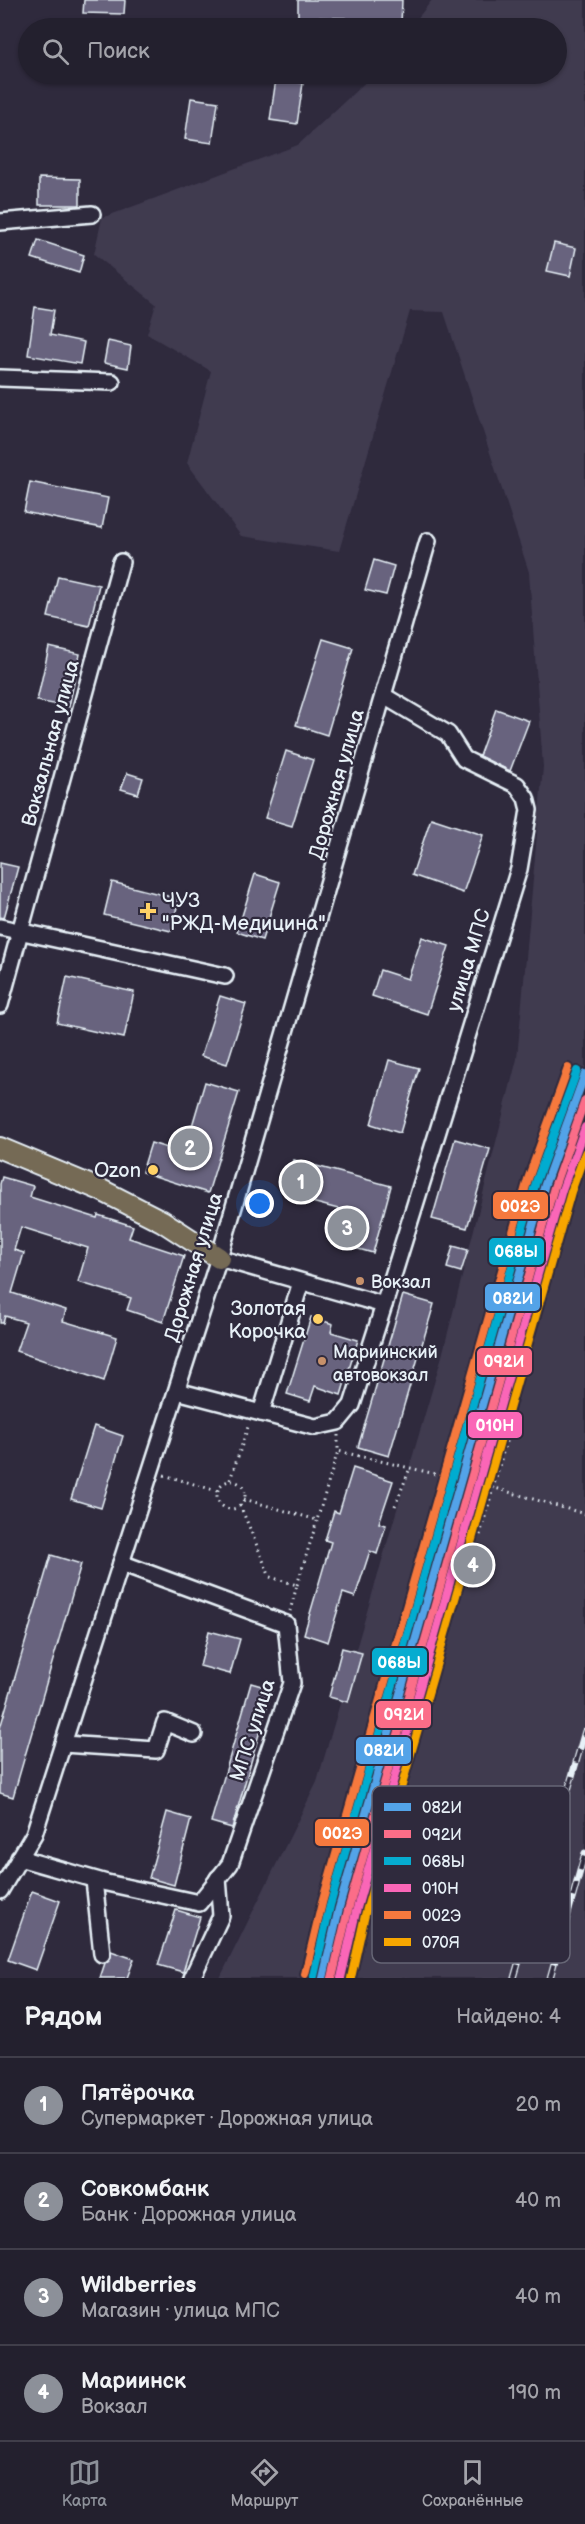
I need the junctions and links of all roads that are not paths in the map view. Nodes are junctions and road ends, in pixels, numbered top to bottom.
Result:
1 (92, 214) dead end
2 (0, 222) edge
3 (0, 378) edge
4 (112, 382) dead end
5 (428, 541) dead end
6 (121, 562) dead end
7 (384, 696) junction
8 (0, 927) edge
9 (20, 933) junction
10 (225, 976) dead end
11 (0, 1005) edge
12 (0, 1148) edge
13 (219, 1258) junction
14 (301, 1282) junction
15 (384, 1305) junction
16 (177, 1391) junction
17 (257, 1412) junction
18 (121, 1563) junction
19 (194, 1734) dead end
20 (63, 1744) junction
21 (10, 1866) edge
22 (219, 1878) junction
23 (94, 1880) junction
24 (0, 1890) edge
25 (102, 1954) dead end
26 (192, 1978) edge

1 - 2 street
3 - 4 street
5 - 7 street, Дорожная улица
6 - 9 street, Вокзальная улица
7 - 13 street, Дорожная улица
7 - 15 street, улица МПС
8 - 9 street
9 - 10 street
9 - 11 street, Вокзальная улица
12 - 13 main road
13 - 14 street
13 - 16 street, Дорожная улица
14 - 15 street
14 - 17 street
15 - 17 street, улица МПС
16 - 17 street
16 - 18 street, Дорожная улица
18 - 20 street, Дорожная улица
18 - 22 street, МПС улица
19 - 20 street
20 - 21 street, Дорожная улица
21 - 23 street
21 - 24 street, Дорожная улица
22 - 23 street, МПС улица
22 - 26 street
23 - 25 street

